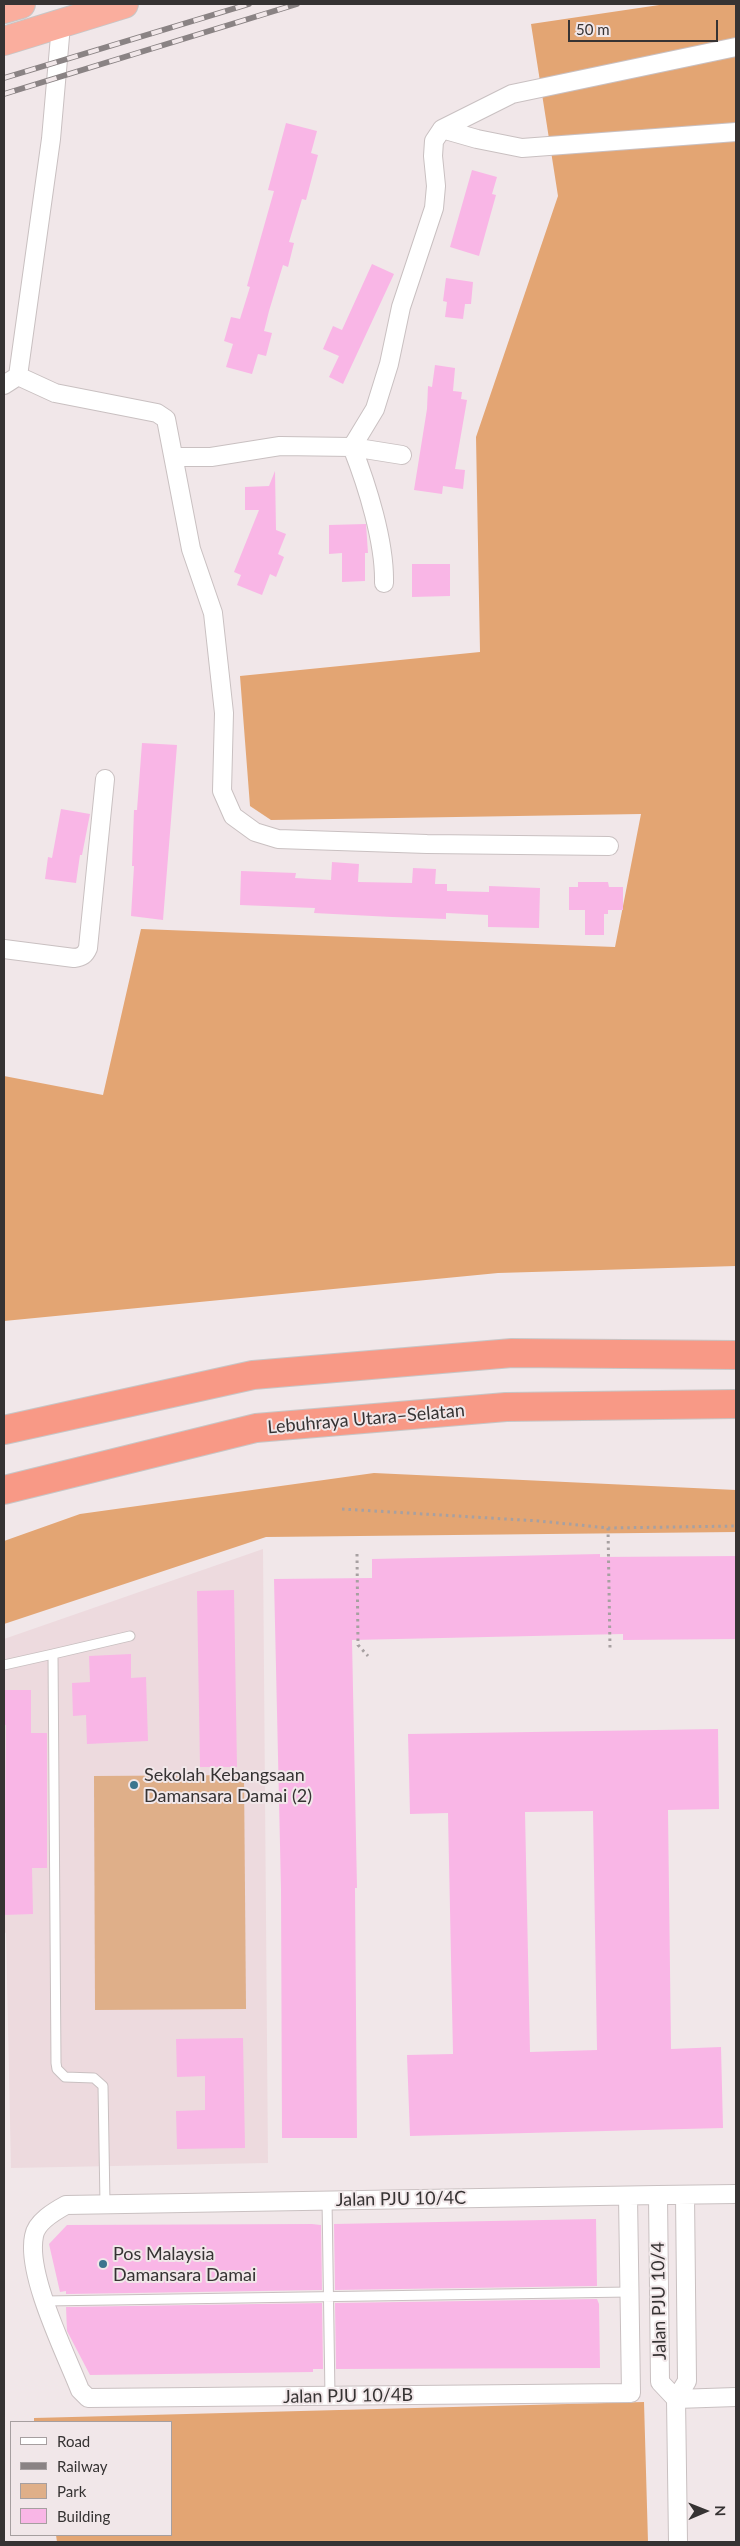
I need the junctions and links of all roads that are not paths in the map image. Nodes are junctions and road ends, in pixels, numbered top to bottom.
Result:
1 (21, 4) edge
2 (124, 4) edge
3 (4, 9) edge
4 (61, 25) junction
5 (4, 41) edge
6 (736, 47) edge
7 (442, 129) junction
8 (736, 132) edge
9 (11, 380) edge
10 (352, 447) junction
11 (402, 455) dead end
12 (175, 457) junction
13 (384, 583) dead end
14 (105, 779) dead end
15 (609, 846) dead end
16 (4, 949) edge
17 (736, 1355) edge
18 (736, 1404) edge
19 (4, 1430) edge
20 (4, 1490) edge
21 (130, 1636) dead end
22 (52, 1654) junction
23 (4, 1665) edge
24 (736, 2194) edge
25 (658, 2195) junction
26 (685, 2195) junction
27 (628, 2196) junction
28 (327, 2200) junction
29 (105, 2204) junction
30 (66, 2205) joint
31 (629, 2292) junction
32 (328, 2296) junction
33 (45, 2301) junction
34 (330, 2397) junction
35 (736, 2398) edge
36 (676, 2399) junction
37 (678, 2542) edge

1 - 3 highway
2 - 4 highway
4 - 5 highway
4 - 9 street
6 - 7 street
7 - 8 street
7 - 10 street
9 - 12 street
10 - 11 street
10 - 12 street
10 - 13 street
12 - 15 street
14 - 16 street
17 - 19 highway
18 - 20 highway, Lebuhraya Utara–Selatan
21 - 22 lane
22 - 23 lane
22 - 29 lane
24 - 26 street, Jalan PJU 10/4C
25 - 26 street, Jalan PJU 10/4C
25 - 27 street, Jalan PJU 10/4C
25 - 36 street, Jalan PJU 10/4
26 - 36 street, Jalan PJU 10/4
27 - 28 street, Jalan PJU 10/4C
27 - 31 street, Jalan PJU 10/4B
28 - 29 street, Jalan PJU 10/4C
28 - 32 lane
29 - 30 street, Jalan PJU 10/4C
30 - 33 street, Jalan PJU 10/4B
31 - 32 lane
31 - 34 street, Jalan PJU 10/4B
32 - 33 lane
32 - 34 lane
33 - 34 street, Jalan PJU 10/4B
35 - 36 street
36 - 37 street, Jalan PJU 10/4

